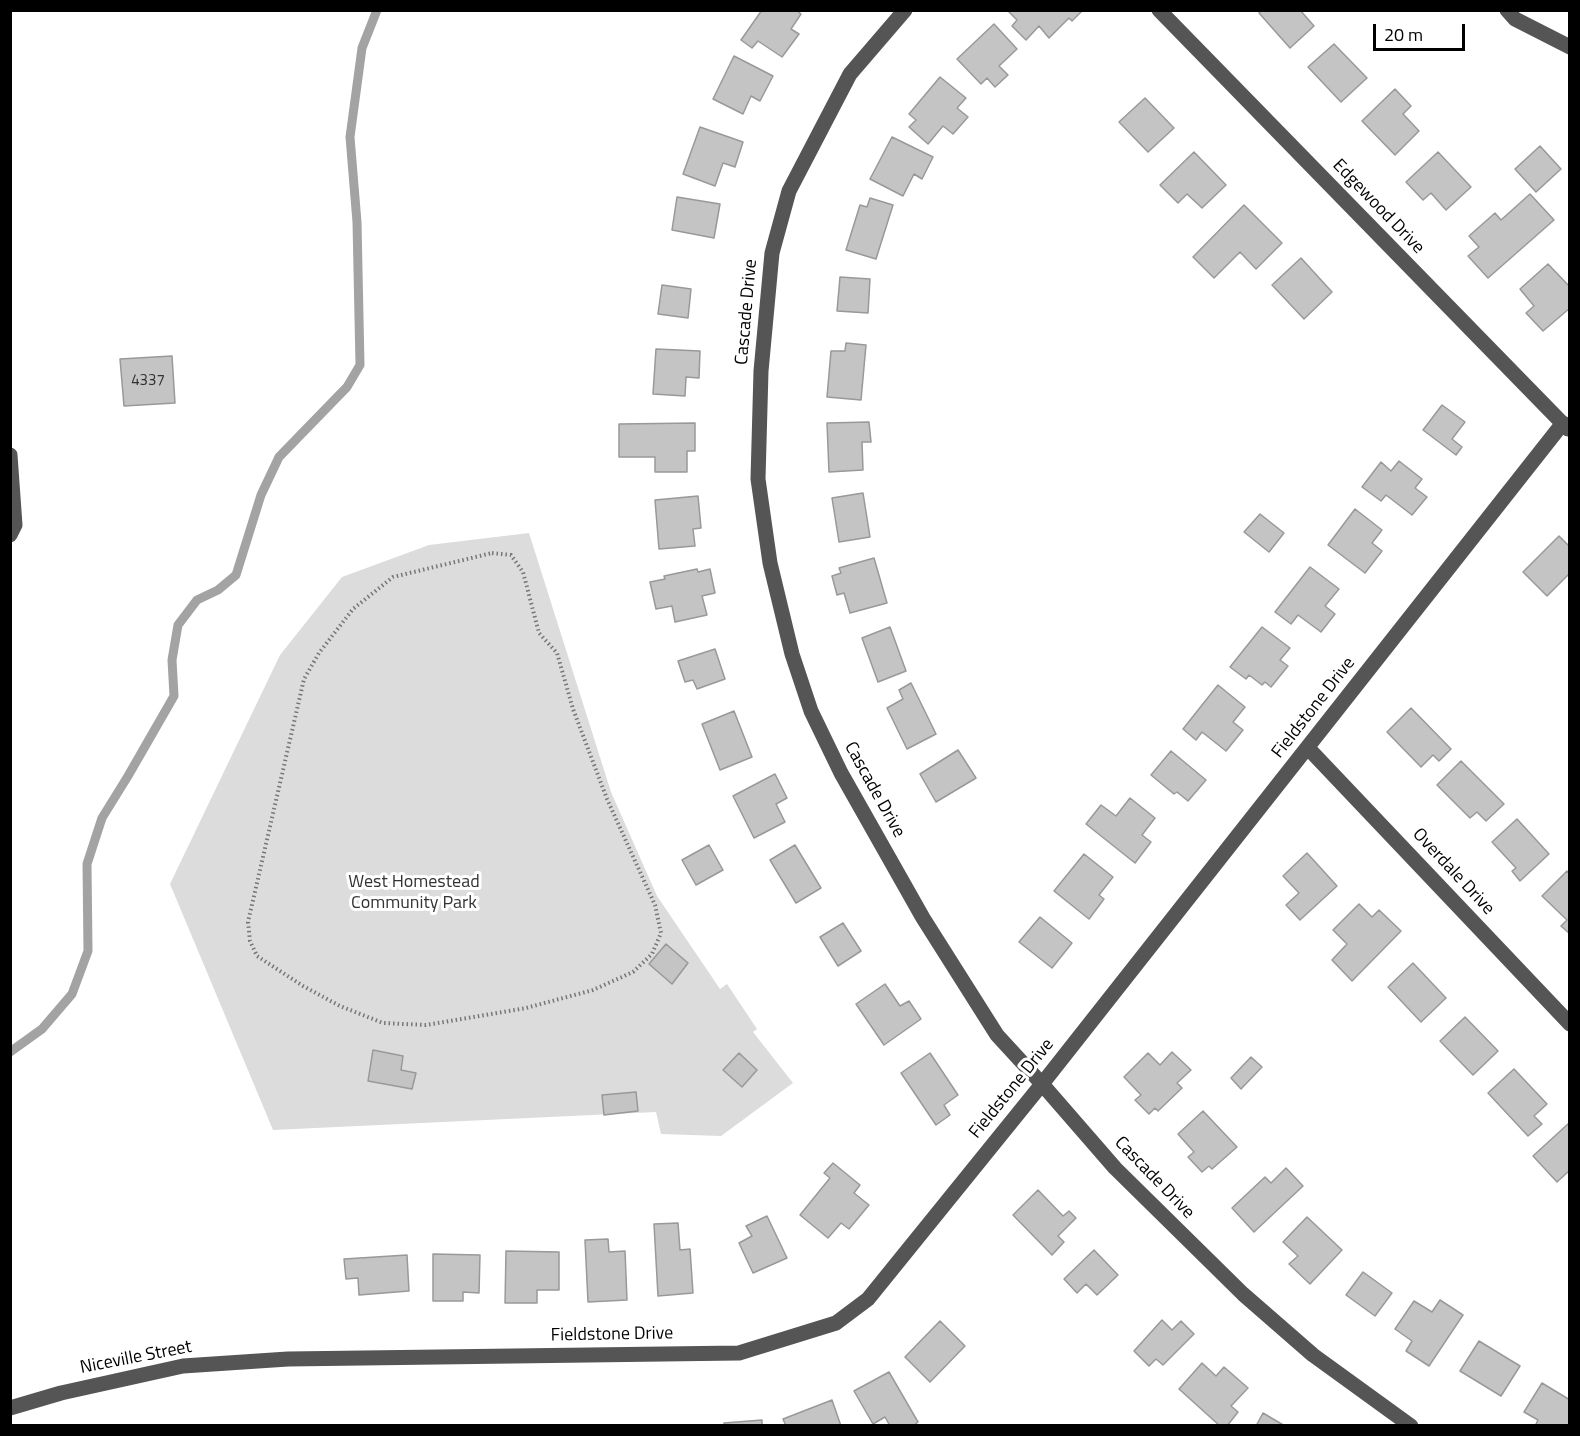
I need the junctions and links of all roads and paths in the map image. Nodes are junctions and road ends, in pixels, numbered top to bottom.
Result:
1 (904, 10) edge
2 (1159, 10) edge
3 (1507, 10) edge
4 (1569, 47) edge
5 (1566, 427) edge
6 (10, 456) edge
7 (10, 535) edge
8 (1308, 748) junction
9 (303, 986) joint
10 (1569, 1024) edge
11 (1042, 1084) junction
12 (271, 1361) joint
13 (10, 1408) edge
14 (1411, 1425) edge

1 - 11 street, Cascade Drive
2 - 5 street, Edgewood Drive
3 - 4 street
5 - 8 street, Fieldstone Drive
6 - 7 street
8 - 10 street, Overdale Drive
8 - 11 street, Fieldstone Drive
9 - 9 path
11 - 12 street, Fieldstone Drive
11 - 14 street, Cascade Drive
12 - 13 street, Niceville Street

